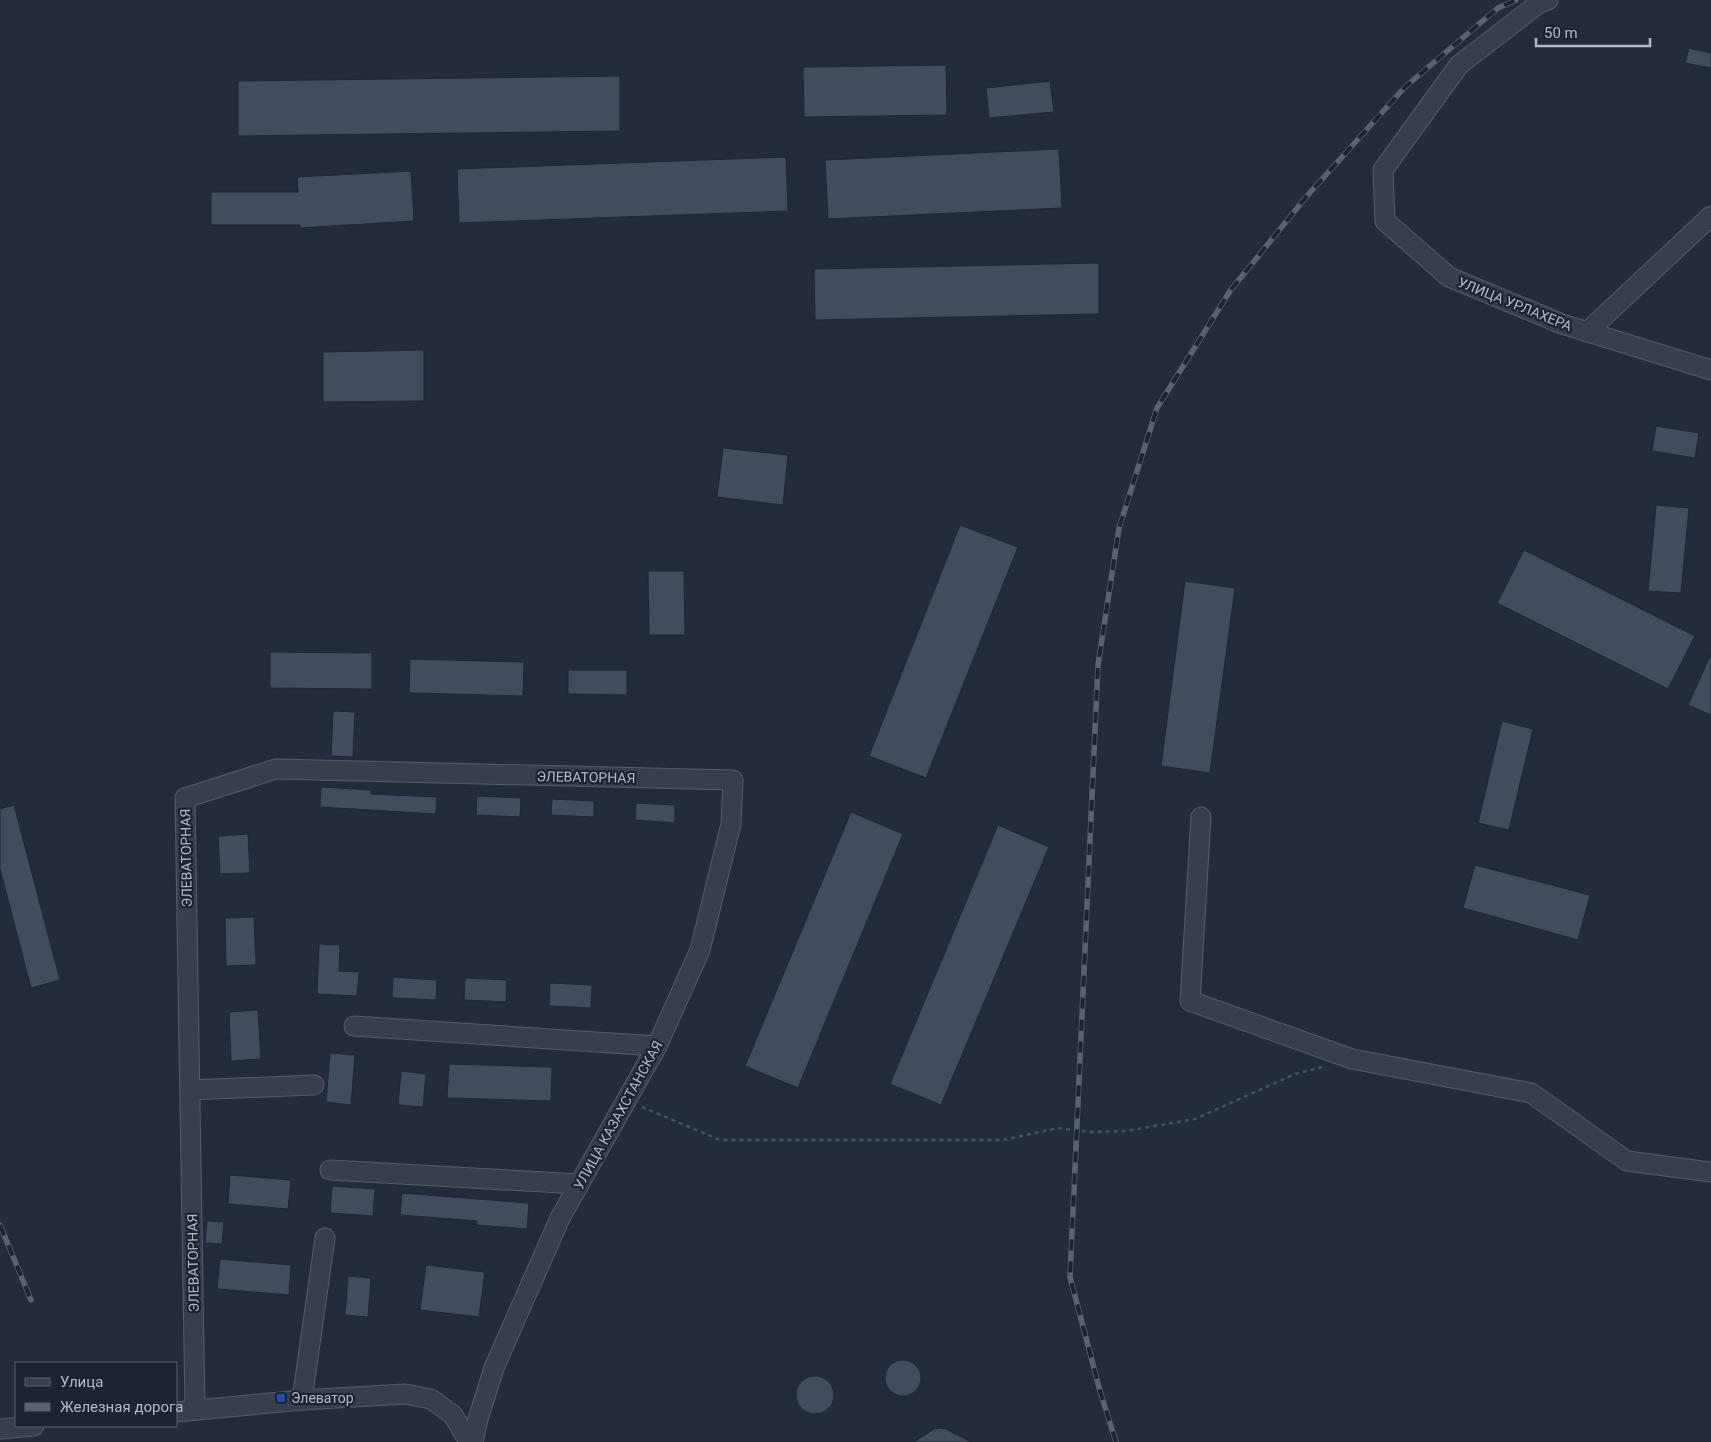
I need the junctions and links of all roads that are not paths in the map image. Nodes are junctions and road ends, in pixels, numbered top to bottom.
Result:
1 (1548, 0) edge
2 (1711, 216) edge
3 (1587, 332) junction
4 (1711, 370) edge
5 (733, 780) joint
6 (1201, 817) dead end
7 (354, 1026) dead end
8 (657, 1046) junction
9 (314, 1085) dead end
10 (190, 1090) junction
11 (330, 1170) dead end
12 (1711, 1172) edge
13 (579, 1184) junction
14 (325, 1238) dead end
15 (302, 1400) junction
16 (196, 1410) junction
17 (178, 1412) edge
18 (23, 1427) edge
19 (0, 1429) edge
20 (471, 1442) edge

1 - 3 street, УЛИЦА УРЛАХЕРА
2 - 3 street
3 - 4 street, УЛИЦА УРЛАХЕРА
5 - 8 street, УЛИЦА КАЗАХСТАНСКАЯ
5 - 10 street, ЭЛЕВАТОРНАЯ
6 - 12 street
7 - 8 street
8 - 13 street, УЛИЦА КАЗАХСТАНСКАЯ
9 - 10 street
10 - 16 street, ЭЛЕВАТОРНАЯ
11 - 13 street
13 - 20 street, УЛИЦА КАЗАХСТАНСКАЯ
14 - 15 street
15 - 16 street
15 - 20 street
16 - 17 street
18 - 19 street

